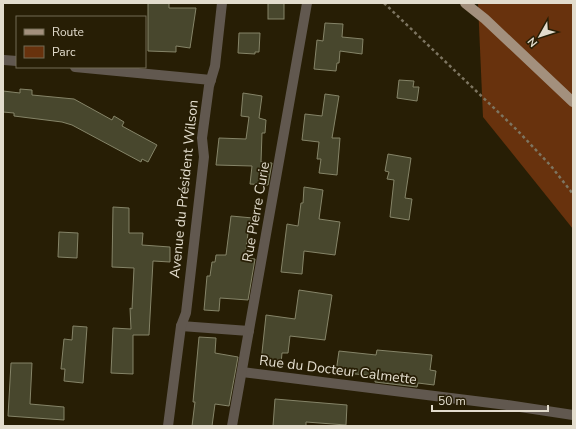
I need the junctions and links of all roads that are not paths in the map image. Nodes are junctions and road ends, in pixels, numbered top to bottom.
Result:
1 (222, 3) edge
2 (307, 3) edge
3 (465, 3) edge
4 (4, 60) dead end
5 (16, 61) edge
6 (85, 68) edge
7 (211, 80) junction
8 (573, 102) edge
9 (181, 326) junction
10 (249, 331) junction
11 (242, 372) junction
12 (573, 415) edge
13 (168, 426) edge
14 (232, 426) edge

1 - 7 street, Avenue du Président Wilson
2 - 10 street, Rue Pierre Curie
3 - 8 main road
4 - 5 street
6 - 7 street
7 - 9 street, Avenue du Président Wilson
9 - 10 street
9 - 13 street, Avenue du Président Wilson
10 - 11 street, Rue Pierre Curie
11 - 12 street, Rue du Docteur Calmette
11 - 14 street, Rue Pierre Curie

